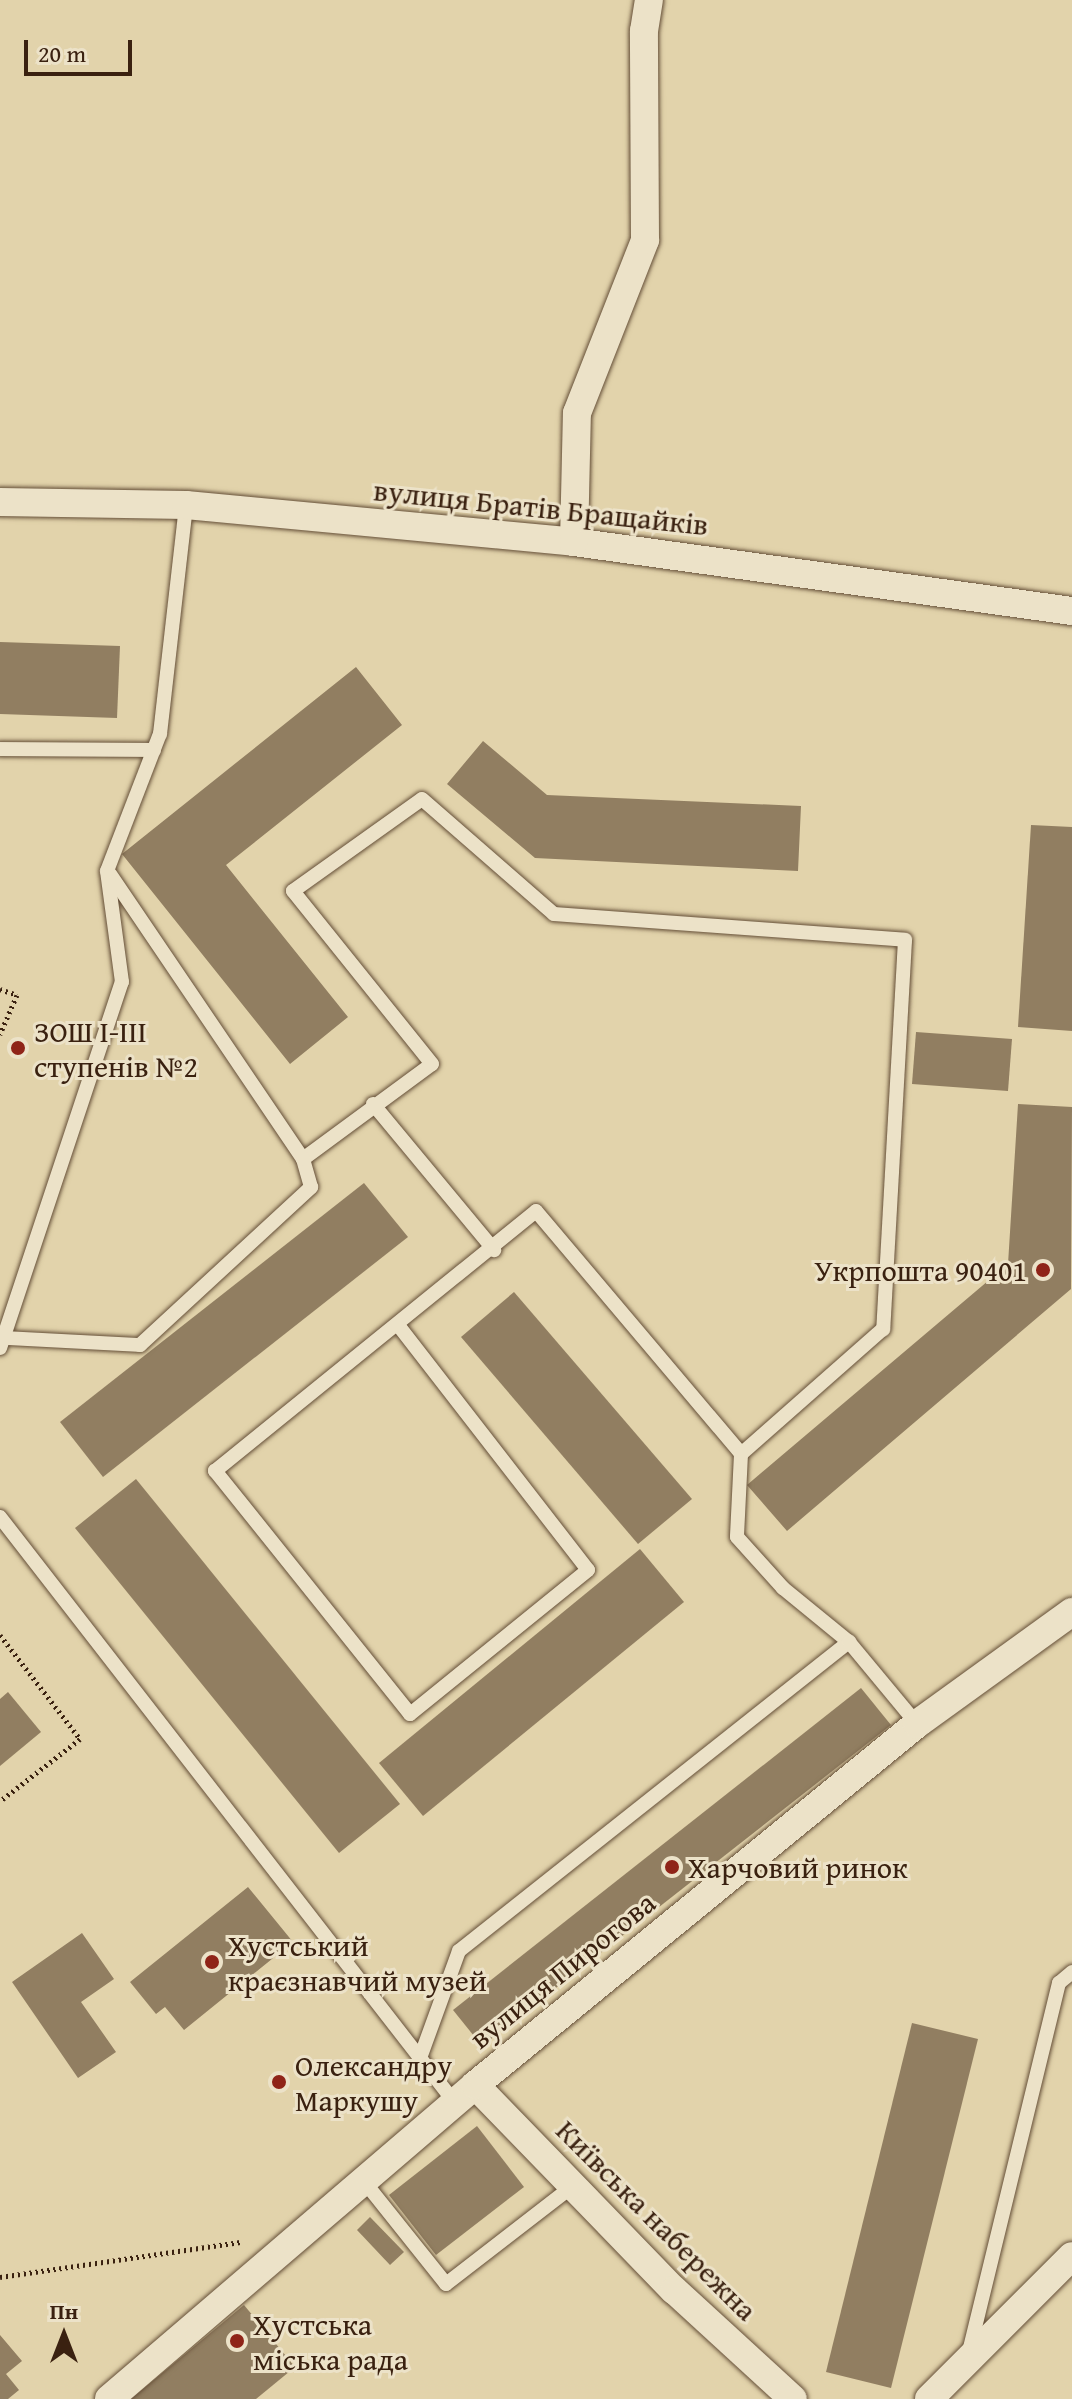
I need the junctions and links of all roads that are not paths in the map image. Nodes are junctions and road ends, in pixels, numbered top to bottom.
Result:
1 (649, 0) edge
2 (0, 502) edge
3 (186, 505) junction
4 (574, 542) junction
5 (1072, 611) edge
6 (0, 749) edge
7 (154, 750) junction
8 (107, 871) junction
9 (373, 1104) junction
10 (303, 1159) junction
11 (494, 1250) junction
12 (398, 1325) junction
13 (3, 1343) edge
14 (741, 1454) junction
15 (0, 1517) edge
16 (1072, 1612) edge
17 (849, 1642) junction
18 (917, 1724) junction
19 (1072, 1972) edge
20 (420, 2058) junction
21 (465, 2094) junction
22 (363, 2180) junction
23 (573, 2186) junction
24 (1071, 2252) edge
25 (965, 2368) junction
26 (109, 2399) edge
27 (793, 2399) edge
28 (929, 2399) edge

1 - 4 street
2 - 3 street, вулиця Братів Бращайків
3 - 4 street, вулиця Братів Бращайків
3 - 7 lane
4 - 5 street, вулиця Братів Бращайків
6 - 7 lane
7 - 8 lane
8 - 10 lane
8 - 13 lane
9 - 10 lane
9 - 11 lane
9 - 14 lane
10 - 13 lane
11 - 12 lane
11 - 14 lane
12 - 12 lane
14 - 17 lane
15 - 20 lane
16 - 18 street, вулиця Пирогова
17 - 18 lane
17 - 20 lane
18 - 21 street, вулиця Пирогова
19 - 25 lane
20 - 21 lane
21 - 22 street, вулиця Пирогова
21 - 23 street, Київська набережна
22 - 23 lane
22 - 26 street, вулиця Пирогова
23 - 27 street, Київська набережна
24 - 25 street
25 - 28 street

